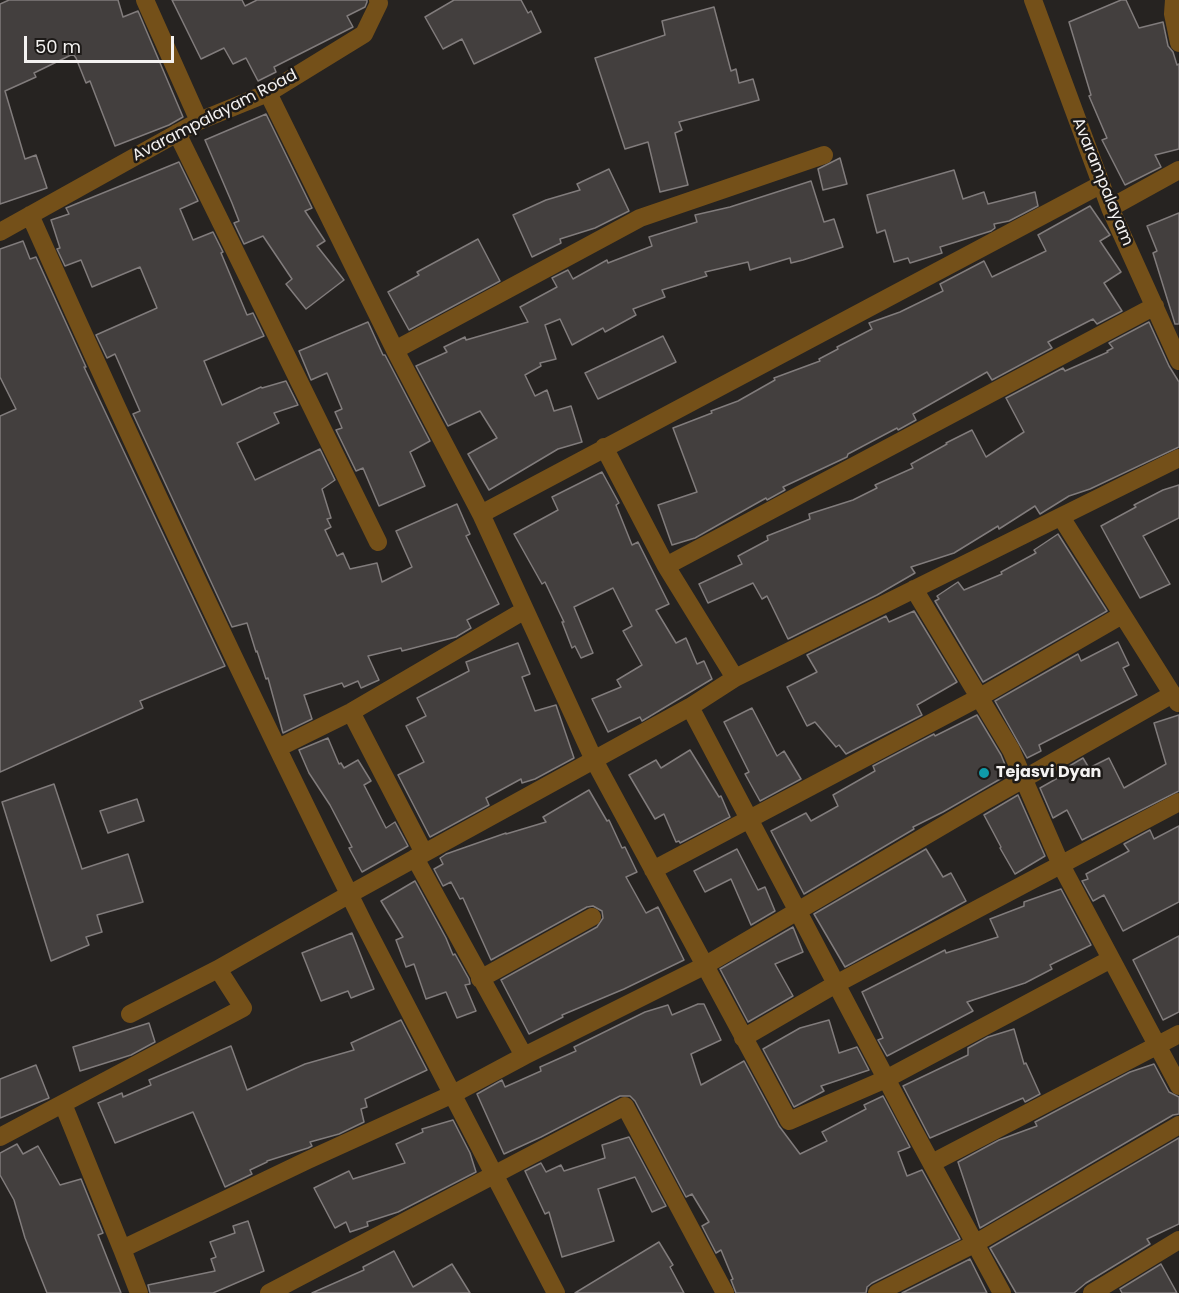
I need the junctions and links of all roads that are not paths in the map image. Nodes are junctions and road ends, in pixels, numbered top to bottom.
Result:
1 (145, 0) edge
2 (378, 0) edge
3 (1033, 0) edge
4 (1174, 0) edge
5 (1179, 43) edge
6 (268, 93) junction
7 (199, 121) junction
8 (177, 133) junction
9 (824, 155) dead end
10 (1179, 170) edge
11 (1100, 185) junction
12 (1110, 208) junction
13 (30, 214) junction
14 (0, 232) edge
15 (1155, 306) junction
16 (395, 350) junction
17 (1179, 361) edge
18 (604, 447) junction
19 (1179, 458) edge
20 (481, 514) junction
21 (1061, 517) junction
22 (378, 542) dead end
23 (666, 566) junction
24 (914, 590) junction
25 (525, 610) junction
26 (1122, 615) junction
27 (735, 678) junction
28 (980, 697) junction
29 (1175, 699) edge
30 (690, 707) junction
31 (351, 712) junction
32 (278, 748) junction
33 (594, 760) junction
34 (1024, 780) junction
35 (1179, 802) edge
36 (749, 819) junction
37 (419, 856) junction
38 (1061, 865) junction
39 (653, 870) junction
40 (350, 894) junction
41 (797, 912) junction
42 (592, 917) dead end
43 (1111, 959) junction
44 (704, 966) junction
45 (218, 969) junction
46 (480, 979) junction
47 (836, 984) junction
48 (130, 1014) dead end
49 (1179, 1034) edge
50 (743, 1038) junction
51 (1158, 1047) junction
52 (524, 1056) junction
53 (886, 1079) junction
54 (1179, 1086) edge
55 (453, 1094) junction
56 (63, 1104) junction
57 (1179, 1125) edge
58 (0, 1137) edge
59 (932, 1163) junction
60 (495, 1175) junction
61 (1179, 1240) edge
62 (976, 1243) junction
63 (122, 1249) junction
64 (139, 1293) edge
65 (269, 1293) edge
66 (556, 1293) edge
67 (725, 1293) edge
68 (877, 1293) edge
69 (1002, 1293) edge
70 (1092, 1293) edge

1 - 7 street
2 - 6 street, Avarampalayam Road
3 - 11 street, Avarampalayam
4 - 5 street
6 - 7 street, Avarampalayam Road
6 - 16 street
7 - 8 street, Avarampalayam Road
8 - 13 street, Avarampalayam Road
8 - 22 street
9 - 16 street
10 - 12 street
11 - 12 street, Avarampalayam
11 - 18 street
12 - 15 street, Avarampalayam
13 - 14 street, Avarampalayam Road
13 - 32 street
15 - 17 street, Avarampalayam
15 - 23 street
16 - 20 street
18 - 20 street
18 - 23 street
19 - 21 street
20 - 25 street
21 - 24 street
21 - 26 street
23 - 27 street
24 - 27 street
24 - 28 street
25 - 31 street
25 - 33 street
26 - 28 street
26 - 29 street
27 - 30 street
28 - 34 street
28 - 36 street
29 - 34 street
30 - 33 street
30 - 36 street
31 - 32 street
31 - 37 street
32 - 40 street
33 - 37 street
33 - 39 street
34 - 38 street
34 - 41 street
35 - 38 street
36 - 39 street
36 - 41 street
37 - 40 street
37 - 46 street
38 - 43 street
38 - 47 street
39 - 44 street
40 - 45 street
40 - 55 street
41 - 44 street
41 - 47 street
42 - 46 street
43 - 51 street
43 - 53 street
44 - 50 street
44 - 52 street
45 - 48 street
45 - 56 street
46 - 52 street
47 - 50 street
47 - 53 street
49 - 51 street
50 - 53 street
51 - 54 street
51 - 59 street
52 - 55 street
53 - 59 street
55 - 60 street
55 - 63 street
56 - 58 street
56 - 63 street
57 - 62 street
59 - 62 street
60 - 65 street
60 - 66 street
60 - 67 street
61 - 70 street
62 - 68 street
62 - 69 street
63 - 64 street

